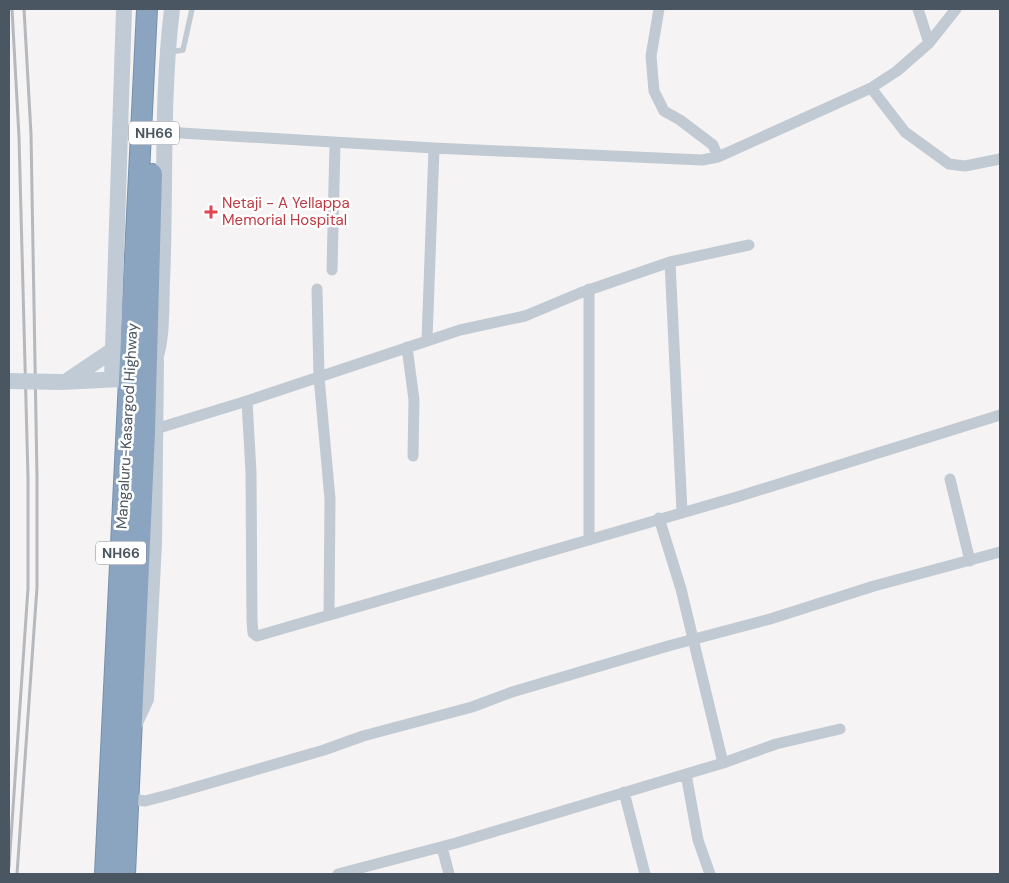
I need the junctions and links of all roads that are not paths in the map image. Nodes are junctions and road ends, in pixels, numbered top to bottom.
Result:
1 (124, 9) edge
2 (147, 9) edge
3 (160, 9) edge
4 (172, 9) edge
5 (192, 9) edge
6 (659, 9) edge
7 (918, 9) edge
8 (956, 9) edge
9 (929, 43) junction
10 (168, 52) junction
11 (872, 88) junction
12 (165, 132) junction
13 (335, 143) junction
14 (434, 148) junction
15 (718, 157) junction
16 (1000, 159) edge
17 (749, 245) dead end
18 (142, 257) junction
19 (670, 262) junction
20 (332, 270) dead end
21 (317, 289) dead end
22 (589, 289) junction
23 (427, 340) junction
24 (407, 347) junction
25 (112, 350) junction
26 (156, 356) junction
27 (319, 377) junction
28 (128, 378) junction
29 (9, 381) edge
30 (63, 382) junction
31 (247, 401) junction
32 (1000, 415) edge
33 (150, 431) junction
34 (413, 456) dead end
35 (950, 479) dead end
36 (682, 512) junction
37 (659, 518) junction
38 (589, 540) junction
39 (1000, 552) edge
40 (970, 561) junction
41 (329, 615) junction
42 (694, 640) junction
43 (122, 729) junction
44 (840, 729) dead end
45 (723, 763) junction
46 (686, 774) junction
47 (624, 792) junction
48 (129, 799) junction
49 (442, 847) junction
50 (105, 874) edge
51 (125, 874) edge
52 (338, 874) edge
53 (449, 874) edge
54 (645, 874) edge
55 (710, 874) edge

1 - 25 street
2 - 18 highway, Mangaluru-Kasargod Highway / NH66
3 - 18 highway, Mangaluru-Kasargod Highway / NH66
4 - 10 street
5 - 10 lane
6 - 15 street
7 - 9 street
8 - 9 street
9 - 11 street
10 - 12 street
11 - 15 street
11 - 16 street
12 - 13 street
12 - 26 street
13 - 14 street
13 - 20 street
14 - 15 street
14 - 23 street
17 - 19 street
18 - 28 highway, Mangaluru-Kasargod Highway / NH66
19 - 22 street
19 - 36 street
21 - 27 street
22 - 23 street
22 - 38 street
23 - 24 street
24 - 27 street
24 - 34 street
25 - 28 street
25 - 30 street
26 - 28 street
26 - 33 street
27 - 31 street
27 - 41 street
28 - 30 street
28 - 33 highway, Mangaluru-Kasargod Highway / NH66
28 - 43 highway, Mangaluru-Kasargod Highway / NH66
29 - 30 street, bridge
31 - 33 street
31 - 41 street
32 - 36 street
33 - 43 highway, Mangaluru-Kasargod Highway / NH66
35 - 40 street
36 - 37 street
37 - 38 street
37 - 42 street
38 - 41 street
39 - 40 street
40 - 42 street
42 - 45 street
42 - 48 street
43 - 48 highway, Mangaluru-Kasargod Highway / NH66
43 - 50 highway, Mangaluru-Kasargod Highway / NH66
44 - 45 street
45 - 46 street
46 - 47 street
46 - 55 street
47 - 49 street
47 - 54 street
48 - 51 highway, Mangaluru-Kasargod Highway / NH66
49 - 52 street
49 - 53 street

